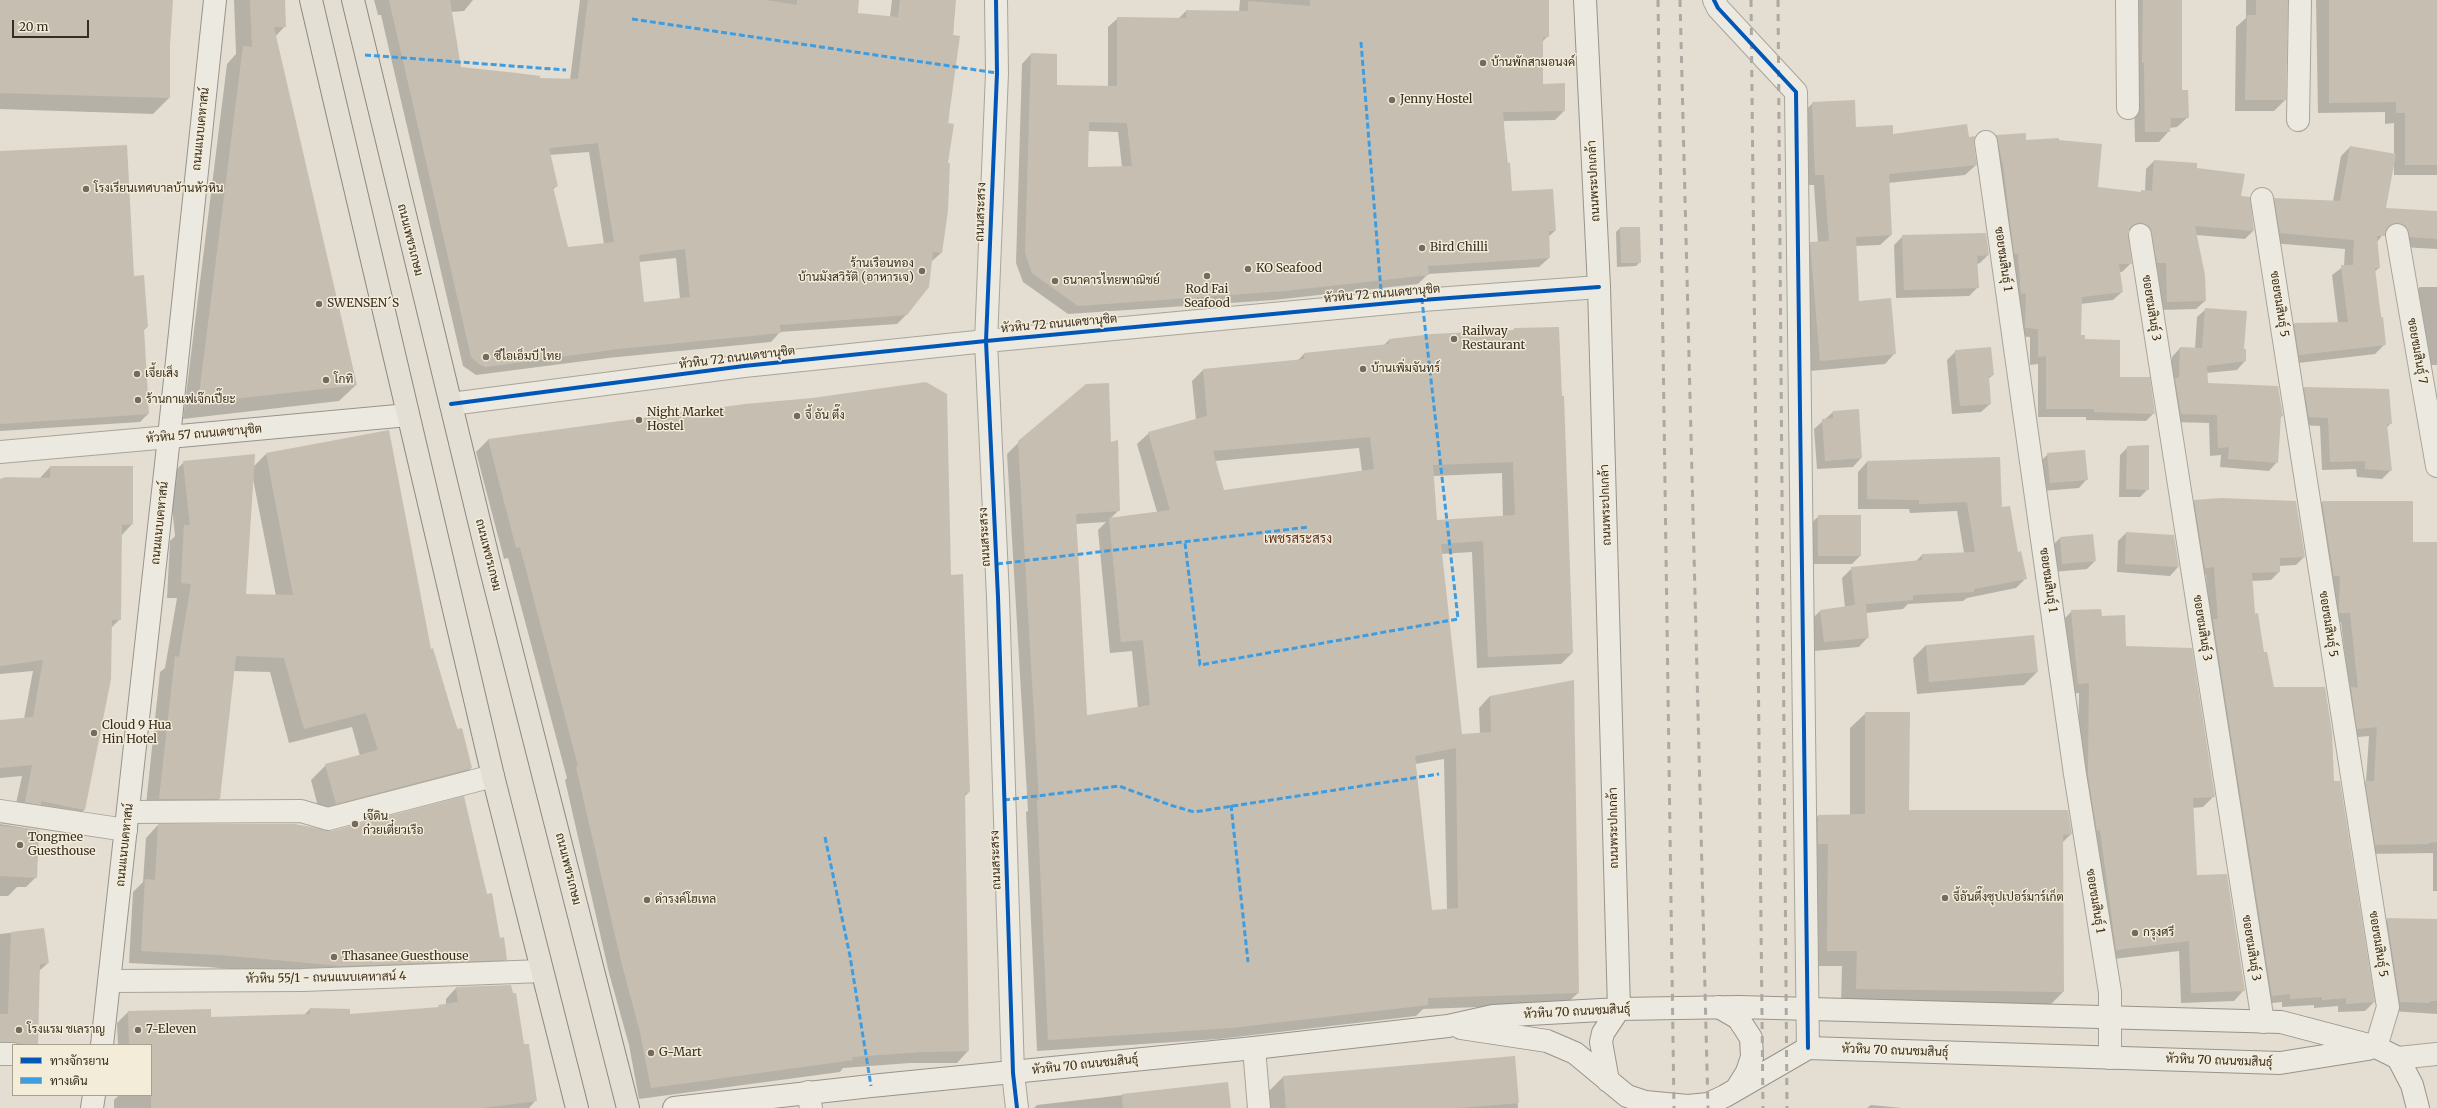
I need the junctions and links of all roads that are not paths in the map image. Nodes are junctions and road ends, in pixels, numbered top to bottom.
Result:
1 (215, 0) edge
2 (312, 0) edge
3 (353, 0) edge
4 (996, 0) edge
5 (1585, 0) edge
6 (1714, 0) edge
7 (2127, 0) edge
8 (2300, 0) edge
9 (2128, 108) dead end
10 (2298, 120) dead end
11 (1986, 142) dead end
12 (2262, 199) dead end
13 (2140, 234) dead end
14 (2397, 235) dead end
15 (1599, 287) junction
16 (986, 341) junction
17 (451, 404) junction
18 (408, 414) junction
19 (169, 437) junction
20 (0, 452) edge
21 (2437, 466) edge
22 (493, 776) junction
23 (0, 811) edge
24 (127, 821) junction
25 (542, 972) junction
26 (110, 981) junction
27 (1719, 1007) junction
28 (1619, 1009) junction
29 (1808, 1010) junction
30 (2111, 1018) junction
31 (2263, 1022) junction
32 (1448, 1026) junction
33 (102, 1044) edge
34 (2376, 1047) junction
35 (1254, 1048) junction
36 (1808, 1048) junction
37 (0, 1054) edge
38 (12, 1054) edge
39 (2437, 1054) edge
40 (2110, 1058) junction
41 (2398, 1058) junction
42 (1013, 1073) junction
43 (1608, 1081) junction
44 (1737, 1088) junction
45 (94, 1096) edge
46 (810, 1100) edge
47 (1625, 1102) edge
48 (92, 1108) edge
49 (577, 1108) edge
50 (628, 1108) edge
51 (674, 1108) edge
52 (1017, 1108) edge
53 (1259, 1108) edge
54 (2418, 1108) edge

1 - 19 street, ถนนแนบเคหาสน์
2 - 18 main road
3 - 17 main road, ถนนเพชรเกษม
4 - 16 street, ถนนสระสรง
5 - 15 street, ถนนพระปกเกล้า
6 - 29 street
7 - 9 street
8 - 10 street
11 - 30 street, ซอยชมสินธุ์ 1
12 - 34 street, ซอยชมสินธุ์ 5
13 - 31 street, ซอยชมสินธุ์ 3
14 - 21 street, ซอยชมสินธุ์ 7
15 - 16 street, หัวหิน 72 ถนนเดชานุชิต
15 - 28 street, ถนนพระปกเกล้า
16 - 17 street, หัวหิน 72 ถนนเดชานุชิต
16 - 42 street, ถนนสระสรง
17 - 50 main road, ถนนเพชรเกษม
18 - 19 street, หัวหิน 57 ถนนเดชานุชิต
18 - 22 main road
19 - 20 street, หัวหิน 57 ถนนเดชานุชิต
19 - 24 street, ถนนแนบเคหาสน์
22 - 24 street
22 - 25 main road
23 - 24 street
24 - 26 street, ถนนแนบเคหาสน์
25 - 26 street, หัวหิน 55/1 - ถนนแนบเคหาสน์ 4
25 - 49 main road
26 - 33 street, ถนนแนบเคหาสน์
27 - 28 street, หัวหิน 70 ถนนชมสินธุ์
27 - 29 street, หัวหิน 70 ถนนชมสินธุ์
27 - 44 street
28 - 32 street, หัวหิน 70 ถนนชมสินธุ์
28 - 43 street
29 - 30 street, หัวหิน 70 ถนนชมสินธุ์
29 - 36 street
30 - 31 street, หัวหิน 70 ถนนชมสินธุ์
30 - 40 street, ซอยชมสินธุ์ 1
31 - 34 street, หัวหิน 70 ถนนชมสินธุ์
32 - 35 street, หัวหิน 70 ถนนชมสินธุ์
32 - 43 street, หัวหิน 70 ถนนชมสินธุ์
34 - 40 street, หัวหิน 70 ถนนชมสินธุ์
34 - 41 street, หัวหิน 70 ถนนชมสินธุ์
35 - 42 street, หัวหิน 70 ถนนชมสินธุ์
35 - 53 street
36 - 40 street, หัวหิน 70 ถนนชมสินธุ์
36 - 44 street, หัวหิน 70 ถนนชมสินธุ์
37 - 38 street
39 - 41 street
41 - 54 street
42 - 46 street, หัวหิน 70 ถนนชมสินธุ์
42 - 52 street, ถนนสระสรง
43 - 47 street, หัวหิน 70 ถนนชมสินธุ์
44 - 47 street, หัวหิน 70 ถนนชมสินธุ์
45 - 48 street
46 - 51 street, หัวหิน 70 ถนนชมสินธุ์

